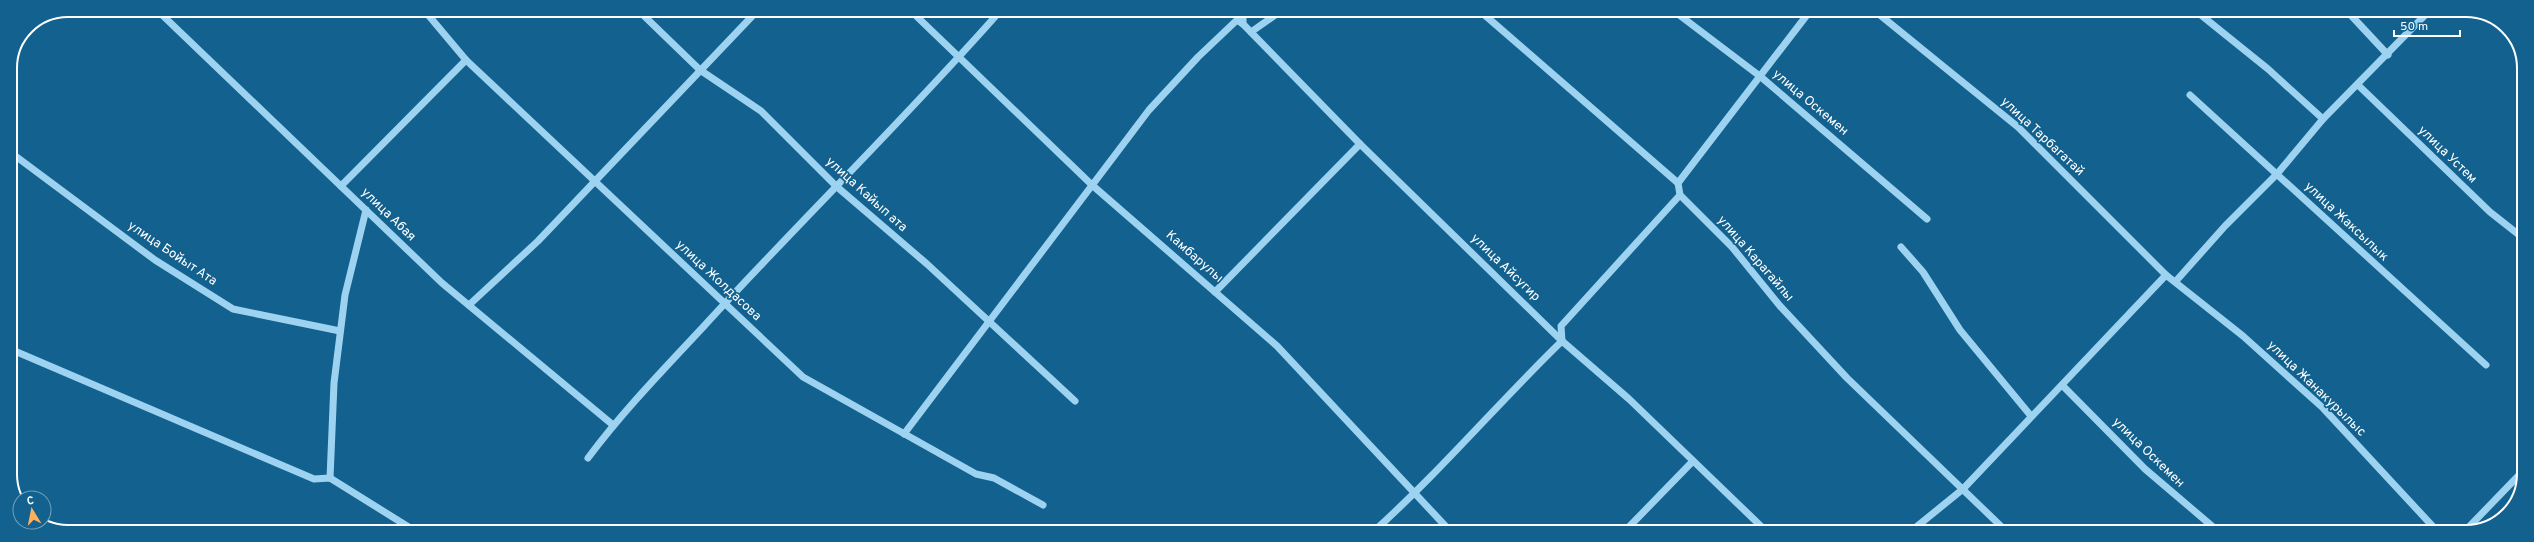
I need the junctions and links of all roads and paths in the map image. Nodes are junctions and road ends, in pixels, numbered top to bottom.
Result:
1 (164, 17) edge
2 (430, 17) edge
3 (645, 17) edge
4 (751, 17) edge
5 (917, 17) edge
6 (995, 17) edge
7 (1243, 17) edge
8 (1271, 17) edge
9 (1487, 17) edge
10 (1682, 17) edge
11 (1805, 17) edge
12 (1882, 17) edge
13 (2203, 17) edge
14 (2353, 17) edge
15 (2423, 17) edge
16 (1243, 24) junction
17 (1251, 32) junction
18 (2388, 55) junction
19 (959, 58) junction
20 (466, 60) junction
21 (700, 70) junction
22 (1760, 77) junction
23 (2358, 85) junction
24 (2190, 95) dead end
25 (2323, 119) junction
26 (1360, 144) junction
27 (17, 157) edge
28 (2276, 174) junction
29 (593, 182) junction
30 (1678, 183) junction
31 (1092, 185) junction
32 (341, 186) junction
33 (836, 186) junction
34 (1680, 195) junction
35 (366, 210) junction
36 (1927, 219) dead end
37 (2517, 233) edge
38 (1901, 246) dead end
39 (2166, 275) junction
40 (2176, 282) junction
41 (1215, 292) junction
42 (725, 303) junction
43 (469, 305) junction
44 (988, 323) junction
45 (340, 331) junction
46 (1562, 341) junction
47 (17, 353) edge
48 (2486, 365) dead end
49 (2063, 386) junction
50 (1075, 401) dead end
51 (2031, 416) junction
52 (613, 425) junction
53 (904, 434) junction
54 (588, 458) dead end
55 (1693, 461) junction
56 (330, 478) junction
57 (2517, 478) edge
58 (1963, 489) junction
59 (1415, 494) junction
60 (1043, 505) dead end
61 (405, 525) edge
62 (1381, 525) edge
63 (1444, 525) edge
64 (1631, 525) edge
65 (1760, 525) edge
66 (1919, 525) edge
67 (2000, 525) edge
68 (2212, 525) edge
69 (2432, 525) edge
70 (2471, 525) edge

1 - 32 street, улица Абая
2 - 20 street, улица Жолдасова
3 - 21 street, улица Кайып ата
4 - 21 street
5 - 19 street, Камбарулы
6 - 19 street
7 - 16 street
8 - 17 street
9 - 30 street
10 - 22 street, улица Оскемен
11 - 22 street
12 - 39 street, улица Тарбагатай
13 - 25 street
14 - 18 street
15 - 18 street
16 - 17 street, улица Айсугир
16 - 31 street
17 - 26 street, улица Айсугир
18 - 23 street
19 - 31 street, Камбарулы
19 - 33 street
20 - 29 street, улица Жолдасова
20 - 32 street
21 - 29 street
21 - 33 street, улица Кайып ата
22 - 30 street
22 - 36 street, улица Оскемен
23 - 25 street
23 - 37 street, улица Устем
24 - 28 street, улица Жаксылык
25 - 28 street
26 - 41 street
26 - 46 street, улица Айсугир
27 - 45 street, улица Бойыт Ата
28 - 40 street
28 - 48 street, улица Жаксылык
29 - 42 street, улица Жолдасова
29 - 43 street
30 - 34 street
31 - 41 street, Камбарулы
31 - 44 street
32 - 35 street, улица Абая
33 - 42 street
33 - 44 street, улица Кайып ата
34 - 46 street
34 - 58 street, улица Карагайлы
35 - 43 street, улица Абая
35 - 45 street
38 - 51 street
39 - 40 street, улица Жанакурылыс
39 - 49 street
40 - 69 street, улица Жанакурылыс
41 - 59 street, Камбарулы
42 - 52 street
42 - 53 street, улица Жолдасова
43 - 52 street, улица Абая
44 - 50 street, улица Кайып ата
44 - 53 street
45 - 56 street
46 - 55 street, улица Айсугир
46 - 59 street
47 - 56 street
49 - 51 street
49 - 68 street, улица Оскемен
51 - 58 street
52 - 54 street
53 - 60 street, улица Жолдасова
55 - 64 street
55 - 65 street, улица Айсугир
56 - 61 street
57 - 70 street
58 - 66 street
58 - 67 street, улица Карагайлы
59 - 62 street
59 - 63 street, Камбарулы

